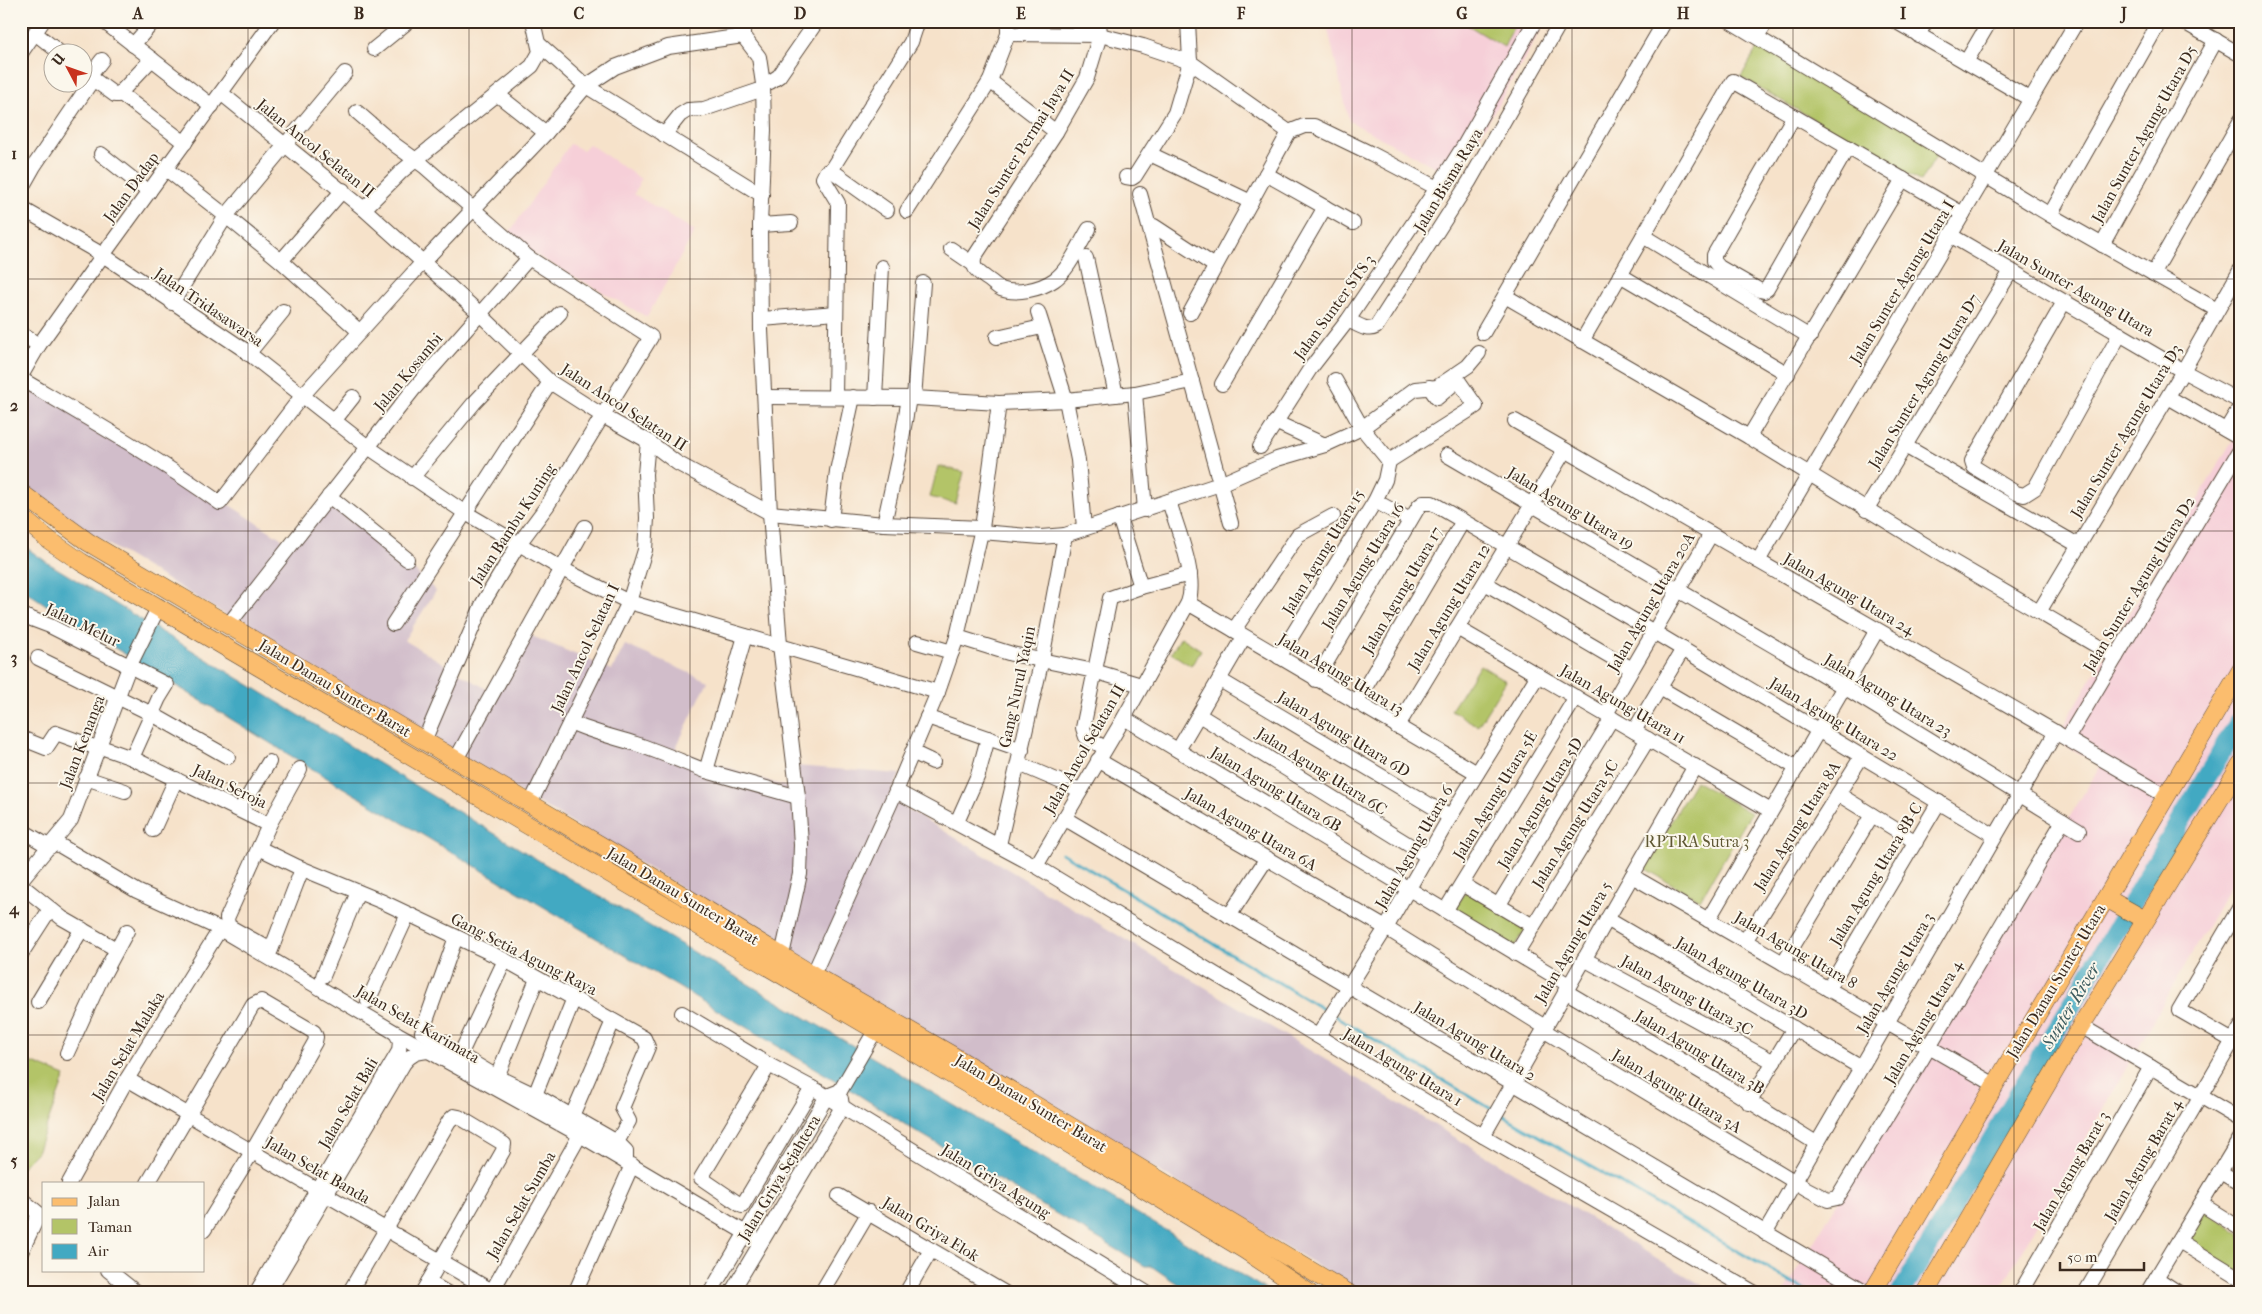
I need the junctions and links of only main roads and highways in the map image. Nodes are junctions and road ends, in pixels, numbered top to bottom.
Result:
1 (21, 494) edge
2 (21, 517) edge
3 (2241, 670) edge
4 (2241, 764) edge
5 (605, 848) junction
6 (595, 864) junction
7 (2110, 900) junction
8 (2142, 918) junction
9 (1107, 1158) junction
10 (1309, 1293) edge
11 (1348, 1293) edge
12 (1870, 1293) edge
13 (1925, 1293) edge

1 - 5 main road, Jalan Danau Sunter Barat
2 - 6 main road, Jalan Danau Sunter Barat
3 - 7 main road, Jalan Danau Sunter Utara
4 - 8 main road
5 - 6 main road
5 - 9 main road, Jalan Danau Sunter Barat
6 - 9 main road, Jalan Danau Sunter Barat
7 - 8 main road
7 - 12 main road, Jalan Danau Sunter Utara
8 - 13 main road
9 - 10 main road, Jalan Danau Sunter Barat
9 - 11 main road, Jalan Danau Sunter Barat

